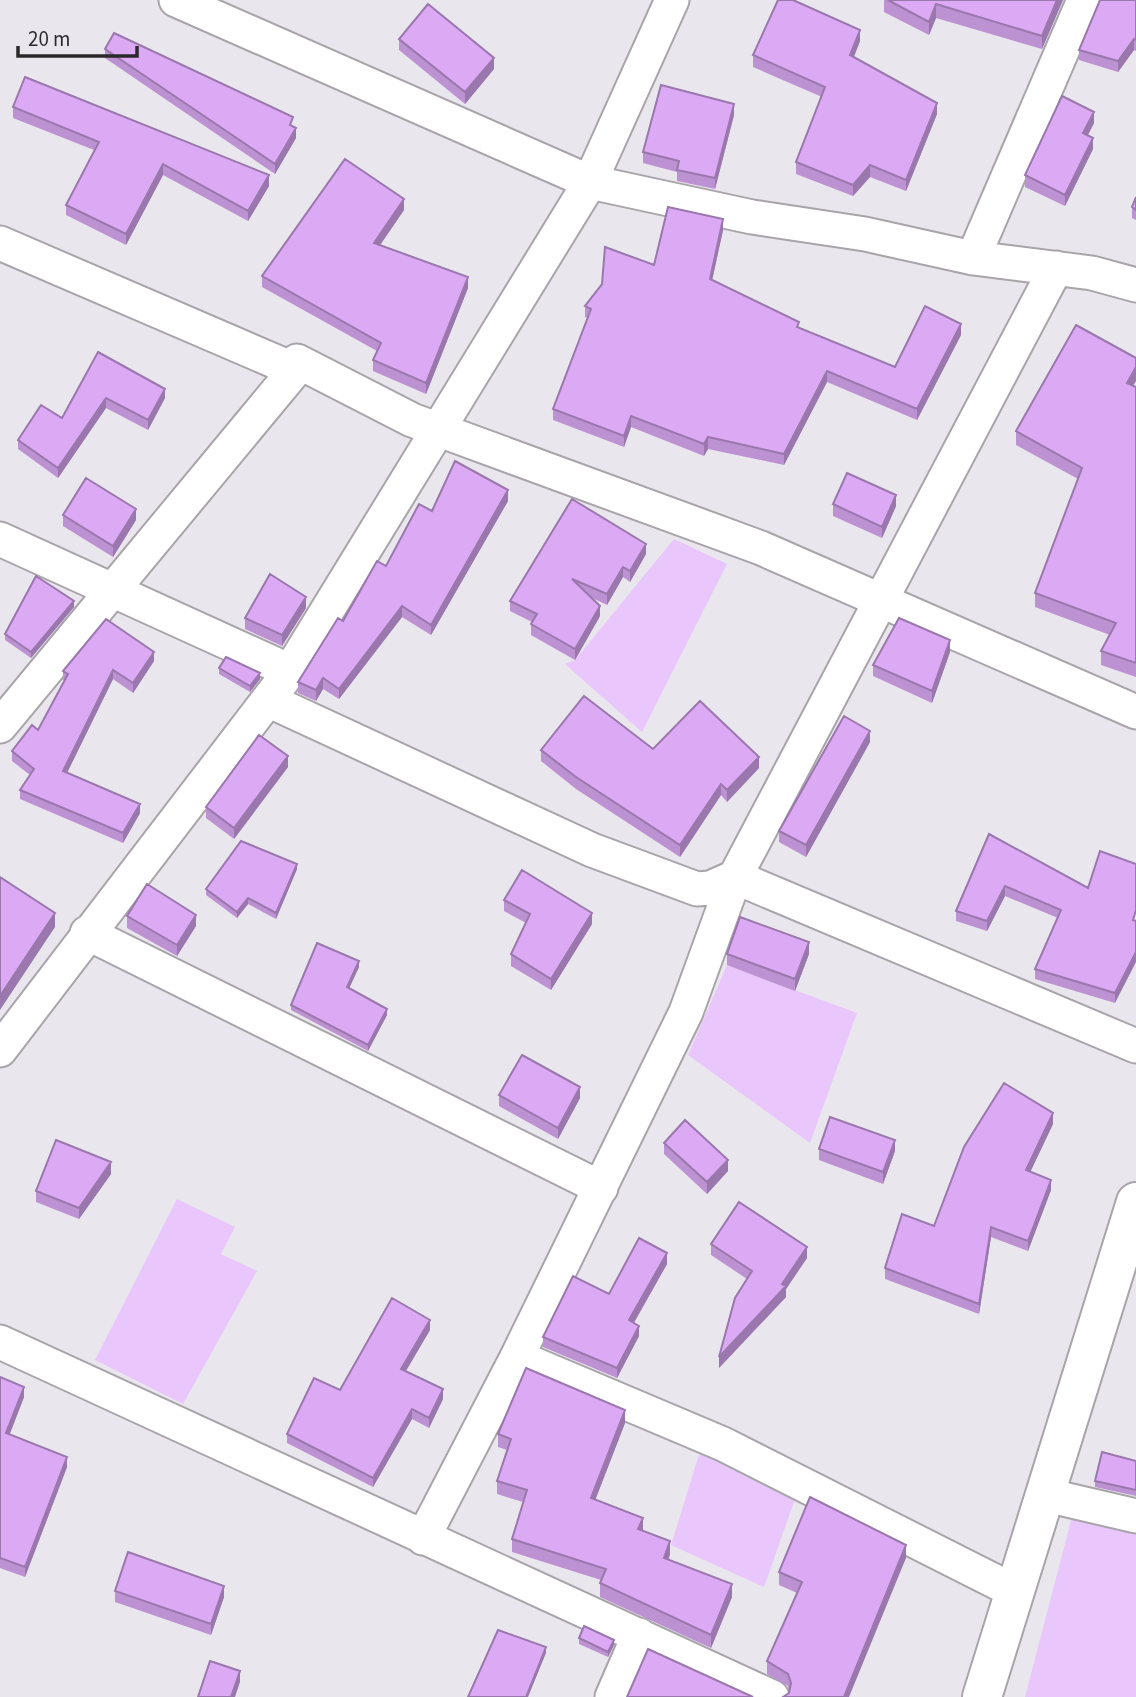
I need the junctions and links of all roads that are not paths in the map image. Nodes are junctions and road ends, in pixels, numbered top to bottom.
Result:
1 (176, 0) edge
2 (672, 0) edge
3 (1084, 0) edge
4 (590, 182) junction
5 (0, 243) edge
6 (973, 258) junction
7 (1056, 268) junction
8 (1136, 285) edge
9 (295, 370) junction
10 (440, 429) junction
11 (0, 539) edge
12 (114, 591) junction
13 (880, 598) junction
14 (290, 671) junction
15 (270, 701) junction
16 (1136, 712) edge
17 (0, 726) edge
18 (735, 877) junction
19 (87, 933) junction
20 (1136, 1046) edge
21 (0, 1049) edge
22 (601, 1188) junction
23 (1136, 1202) edge
24 (0, 1342) edge
25 (517, 1357) junction
26 (1046, 1494) junction
27 (1136, 1516) edge
28 (423, 1538) junction
29 (1016, 1592) junction
30 (639, 1635) junction
31 (612, 1697) edge
32 (772, 1697) edge
33 (982, 1697) edge

1 - 4 street
2 - 4 street
3 - 6 street
4 - 6 street
4 - 10 street
5 - 9 street
6 - 7 street
7 - 8 street
7 - 13 street
9 - 10 street
9 - 12 street
10 - 13 street
10 - 14 street
11 - 12 street
12 - 14 street
12 - 17 street
13 - 16 street
13 - 18 street
14 - 15 street
15 - 18 street
15 - 19 street
18 - 20 street
18 - 22 street
19 - 21 street
19 - 22 street
22 - 25 street
23 - 26 street
24 - 28 street
25 - 28 street
25 - 29 street
26 - 27 street
26 - 29 street
28 - 30 street
29 - 33 street
30 - 31 street
30 - 32 street

